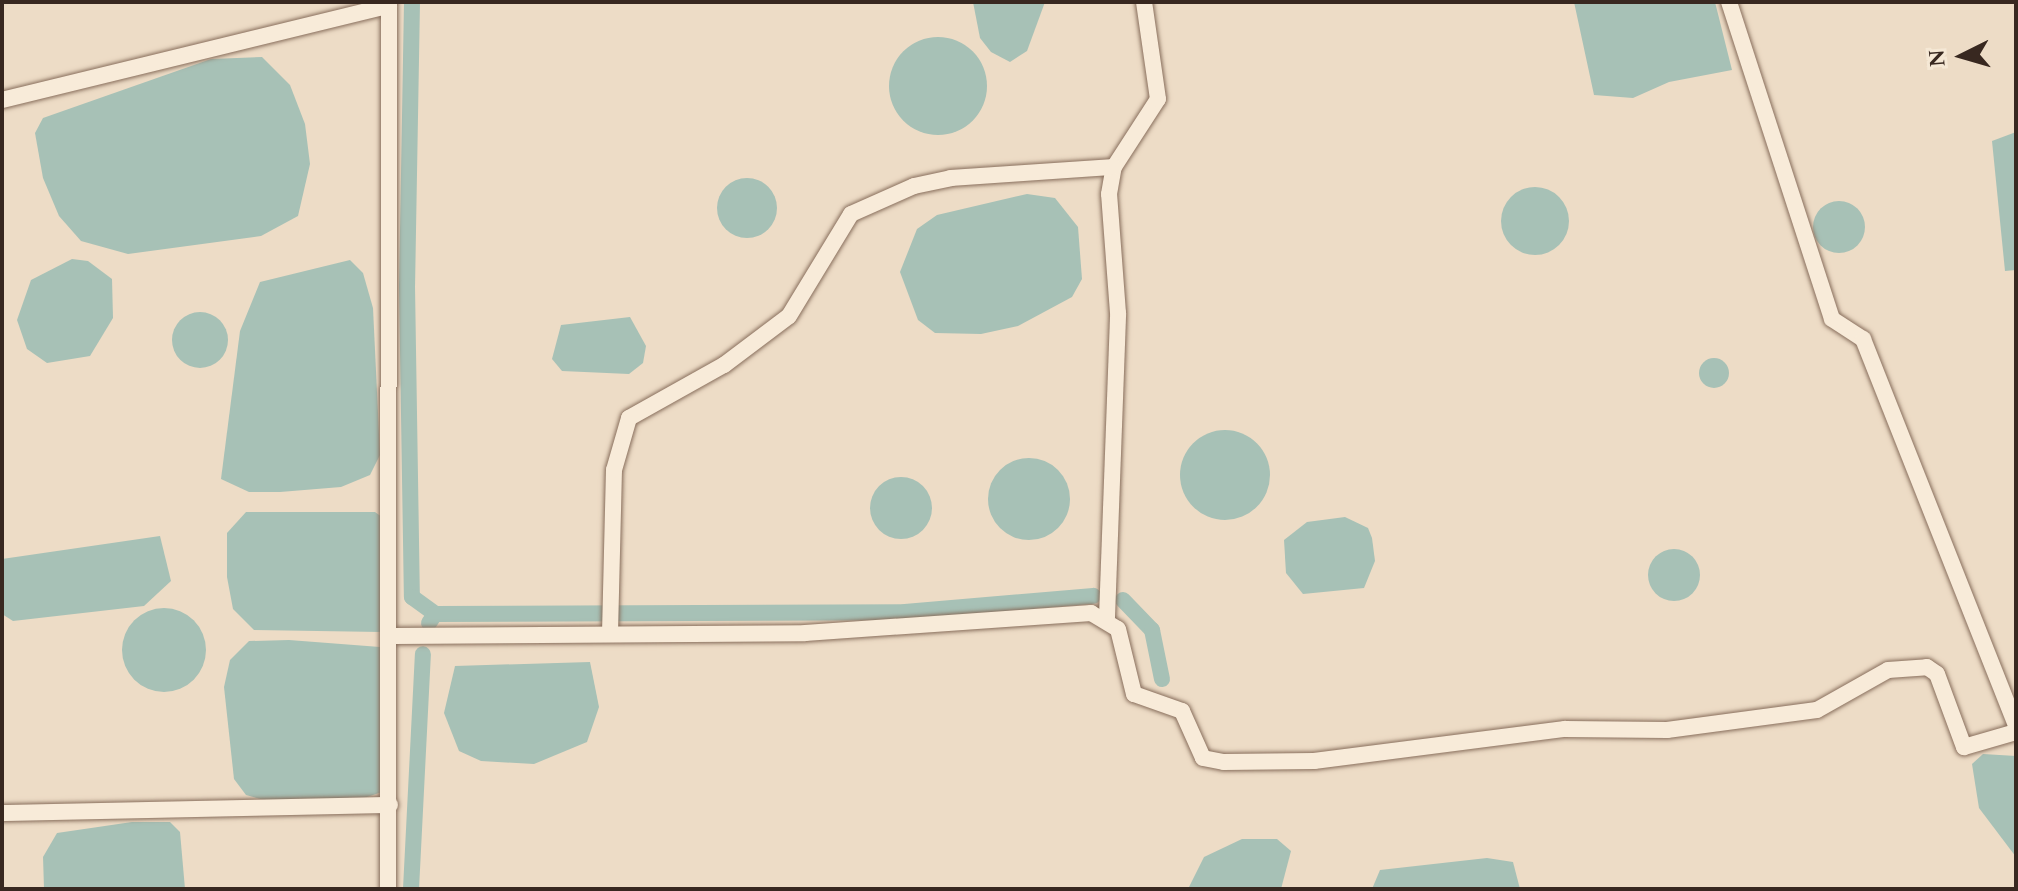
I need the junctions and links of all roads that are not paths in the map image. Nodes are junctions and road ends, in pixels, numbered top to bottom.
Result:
1 (1144, 2) edge
2 (1729, 2) edge
3 (389, 4) edge
4 (2, 100) edge
5 (1114, 167) junction
6 (1107, 617) junction
7 (610, 633) junction
8 (394, 636) junction
9 (2016, 725) edge
10 (2016, 732) edge
11 (390, 805) junction
12 (2, 813) edge
13 (388, 889) edge

1 - 5 street
2 - 9 street
3 - 4 street
3 - 8 street
5 - 6 street
5 - 7 street
6 - 7 street
6 - 10 street
7 - 8 street
8 - 11 street
11 - 12 street
11 - 13 street

